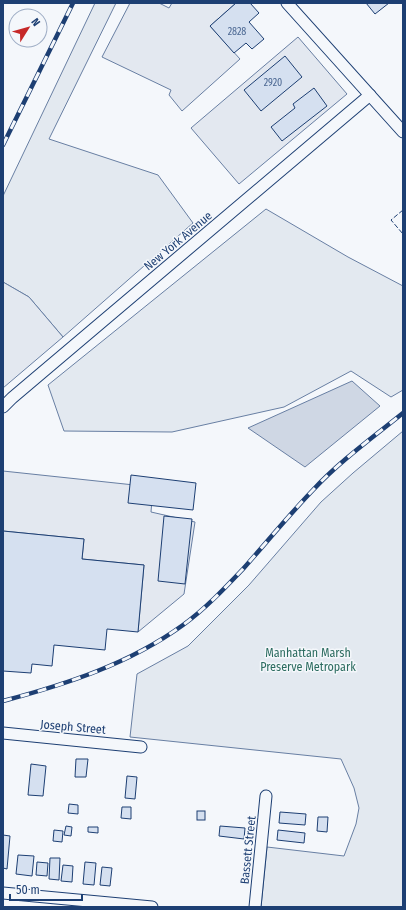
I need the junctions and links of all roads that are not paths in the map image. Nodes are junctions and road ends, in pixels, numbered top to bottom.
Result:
1 (287, 3) edge
2 (370, 95) junction
3 (403, 132) edge
4 (3, 407) edge
5 (3, 733) edge
6 (142, 747) dead end
7 (266, 796) dead end
8 (3, 893) edge
9 (152, 907) edge
10 (255, 907) edge

1 - 2 street
2 - 3 street
2 - 4 street, New York Avenue
5 - 6 street, Joseph Street
7 - 10 street, Bassett Street
8 - 9 street

